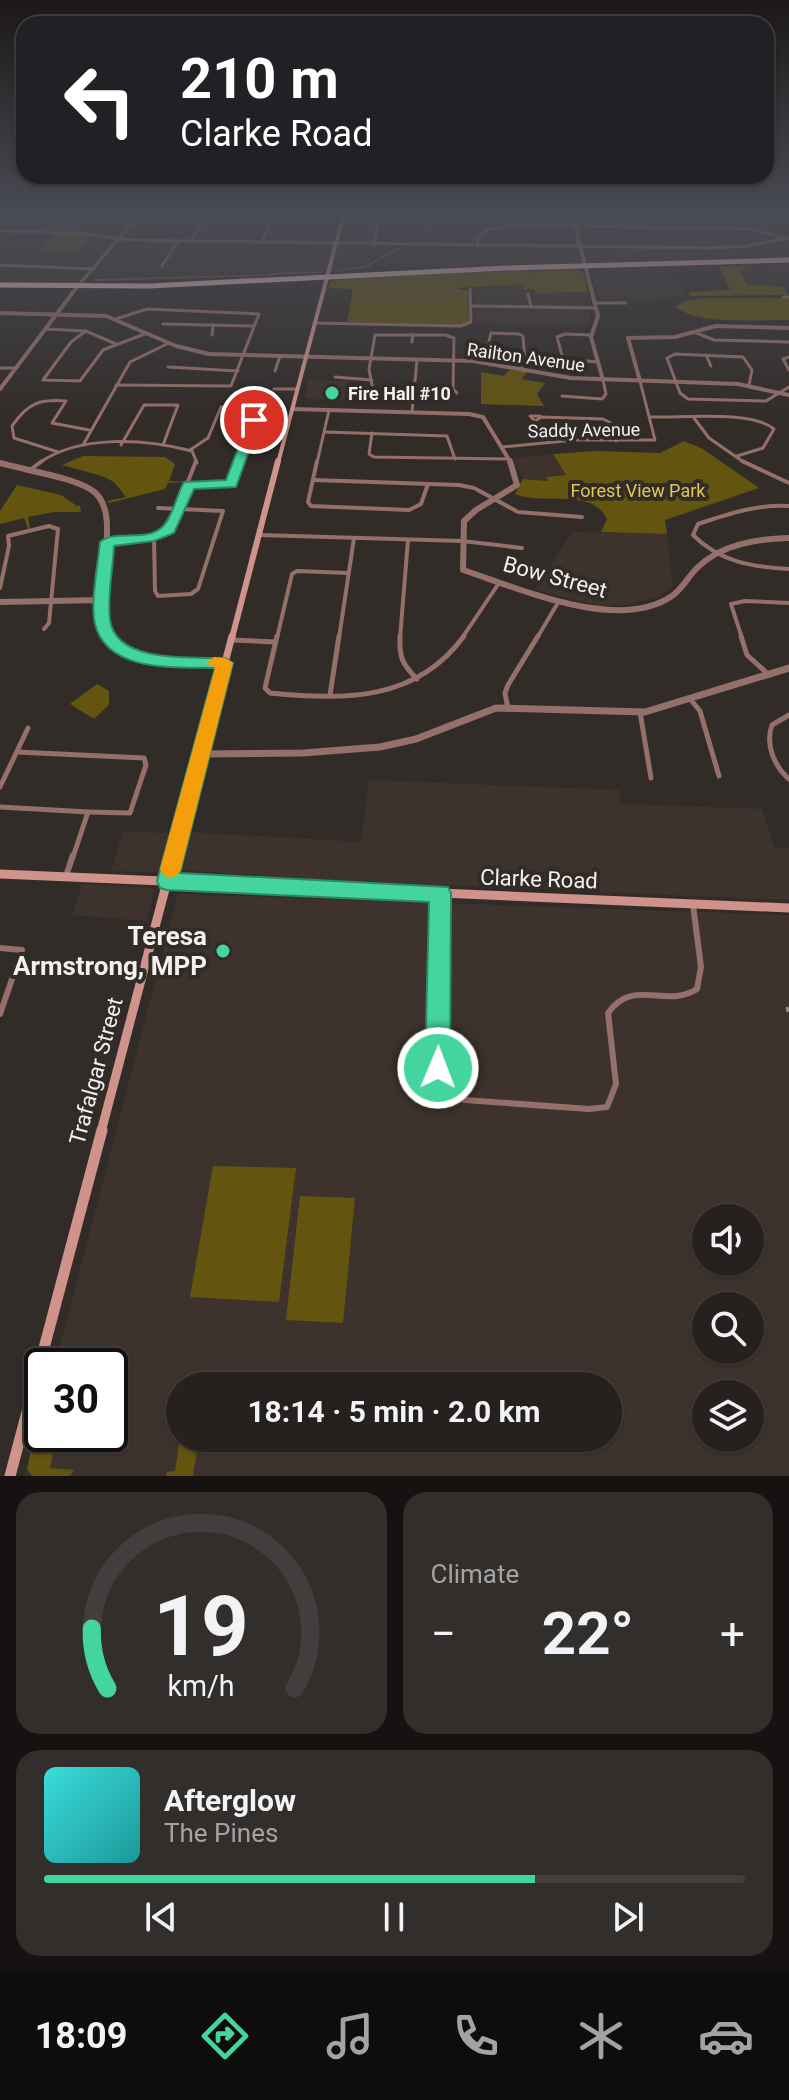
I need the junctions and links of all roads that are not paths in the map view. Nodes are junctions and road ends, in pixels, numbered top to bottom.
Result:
1 (82, 282) edge
2 (230, 282) edge
3 (326, 282) edge
4 (590, 282) edge
5 (0, 286) edge
6 (76, 288) junction
7 (470, 289) dead end
8 (528, 294) dead end
9 (783, 297) dead end
10 (789, 297) edge
11 (626, 303) dead end
12 (595, 305) junction
13 (471, 306) junction
14 (531, 307) junction
15 (0, 313) edge
16 (57, 314) junction
17 (116, 319) junction
18 (314, 323) junction
19 (163, 324) dead end
20 (213, 325) junction
21 (254, 326) junction
22 (789, 328) edge
23 (45, 329) junction
24 (86, 331) junction
25 (694, 332) junction
26 (147, 333) junction
27 (413, 334) junction
28 (212, 335) dead end
29 (591, 335) junction
30 (412, 342) dead end
31 (789, 342) edge
32 (169, 343) junction
33 (116, 344) junction
34 (244, 355) junction
35 (706, 355) junction
36 (280, 356) junction
37 (306, 357) junction
38 (789, 357) edge
39 (371, 358) junction
40 (417, 360) junction
41 (453, 361) junction
42 (484, 362) junction
43 (598, 362) junction
44 (711, 366) dead end
45 (168, 367) dead end
46 (0, 368) edge
47 (14, 368) junction
48 (521, 369) junction
49 (789, 370) edge
50 (238, 371) junction
51 (275, 371) dead end
52 (335, 377) dead end
53 (372, 380) junction
54 (603, 380) junction
55 (640, 381) junction
56 (678, 382) junction
57 (116, 385) junction
58 (749, 385) junction
59 (789, 387) edge
60 (0, 388) edge
61 (274, 389) dead end
62 (297, 389) junction
63 (414, 393) junction
64 (457, 393) dead end
65 (782, 393) junction
66 (789, 395) edge
67 (562, 396) dead end
68 (292, 409) junction
69 (329, 410) junction
70 (412, 412) junction
71 (651, 417) junction
72 (694, 418) junction
73 (89, 430) junction
74 (325, 432) junction
75 (372, 433) junction
76 (616, 441) junction
77 (547, 442) junction
78 (83, 445) junction
79 (121, 445) junction
80 (163, 445) junction
81 (502, 447) junction
82 (189, 450) junction
83 (58, 452) junction
84 (737, 456) junction
85 (455, 459) junction
86 (508, 459) junction
87 (0, 463) edge
88 (29, 471) junction
89 (314, 480) junction
90 (789, 483) edge
91 (428, 484) junction
92 (189, 485) junction
93 (496, 500) junction
94 (789, 506) edge
95 (158, 508) dead end
96 (180, 509) junction
97 (582, 517) dead end
98 (260, 535) junction
99 (154, 537) junction
100 (354, 538) junction
101 (789, 538) edge
102 (408, 540) junction
103 (462, 541) junction
104 (107, 542) junction
105 (522, 548) dead end
106 (719, 553) junction
107 (789, 569) edge
108 (348, 573) junction
109 (500, 582) junction
110 (0, 588) edge
111 (560, 599) junction
112 (103, 600) junction
113 (0, 602) edge
114 (51, 602) junction
115 (789, 603) edge
116 (44, 629) dead end
117 (231, 640) junction
118 (276, 642) junction
119 (225, 663) junction
120 (789, 668) edge
121 (769, 675) junction
122 (417, 679) junction
123 (330, 695) junction
124 (691, 700) junction
125 (508, 709) junction
126 (640, 712) junction
127 (789, 715) edge
128 (28, 728) dead end
129 (17, 752) junction
130 (201, 754) junction
131 (719, 776) dead end
132 (651, 778) dead end
133 (789, 779) edge
134 (0, 787) edge
135 (0, 807) edge
136 (88, 812) junction
137 (0, 874) edge
138 (66, 877) junction
139 (167, 881) junction
140 (440, 893) junction
141 (693, 904) junction
142 (789, 908) edge
143 (0, 948) edge
144 (0, 1014) edge
145 (10, 1476) edge

1 - 6 street
2 - 6 highway
3 - 18 main road, Trafalgar Street
4 - 12 street
5 - 6 highway
6 - 16 street
7 - 13 street
8 - 14 street
9 - 10 street
11 - 12 street
12 - 14 street
12 - 29 street
13 - 14 street
13 - 18 street
15 - 16 street, Railton Avenue
16 - 17 street, Railton Avenue
16 - 23 street
17 - 21 street
17 - 26 street, Railton Avenue
18 - 37 main road, Trafalgar Street
19 - 20 street
20 - 21 street
20 - 28 street
21 - 34 street
22 - 25 street
23 - 24 street
23 - 47 street
24 - 33 street
24 - 33 street
25 - 31 street
25 - 55 street, Saddy Avenue
26 - 32 street, Railton Avenue
26 - 33 street
27 - 30 street
27 - 39 street
27 - 41 street
29 - 43 street
29 - 43 street
32 - 34 street, Railton Avenue
32 - 57 street
34 - 36 street, Railton Avenue
34 - 50 street
35 - 44 street
35 - 56 street
35 - 58 street
36 - 37 street, Railton Avenue
36 - 51 street
37 - 39 street, Railton Avenue
37 - 62 main road, Trafalgar Street
38 - 49 street
39 - 40 street, Railton Avenue
39 - 53 street
40 - 41 street, Railton Avenue
40 - 63 street
41 - 42 street, Railton Avenue
41 - 64 street
42 - 48 street, Railton Avenue
42 - 48 street
43 - 54 street
45 - 50 street
46 - 47 street
47 - 60 street
48 - 54 street, Railton Avenue
50 - 57 street
52 - 53 street
53 - 63 street
54 - 55 street, Railton Avenue
54 - 67 street
55 - 56 street, Railton Avenue
55 - 71 street, Saddy Avenue
56 - 58 street, Railton Avenue
56 - 65 street
57 - 73 street
58 - 65 street, Railton Avenue
59 - 65 street
61 - 62 street
62 - 68 main road, Trafalgar Street
63 - 70 street
65 - 66 street, Railton Avenue
68 - 69 street
68 - 98 main road, Trafalgar Street
69 - 70 street
69 - 74 street
70 - 81 street
71 - 72 street
71 - 76 street, Saddy Avenue
72 - 84 street
72 - 84 street
73 - 78 street
73 - 83 street
74 - 75 street
74 - 89 street
75 - 85 street
75 - 85 street
76 - 77 street, Saddy Avenue
76 - 77 street
77 - 81 street, Saddy Avenue
78 - 79 street
78 - 83 street
79 - 80 street
79 - 80 street
80 - 82 street
81 - 86 street
82 - 92 street
82 - 92 street
83 - 88 street
84 - 90 street
85 - 86 street
86 - 93 street
87 - 88 street
88 - 104 street
89 - 91 street
89 - 91 street
91 - 93 street
92 - 96 street
93 - 97 street
93 - 103 street
94 - 106 street
95 - 96 street
96 - 99 street
96 - 99 street
98 - 100 street
98 - 117 main road, Trafalgar Street
99 - 104 street
100 - 102 street
100 - 108 street
101 - 106 street, Bow Street
102 - 103 street
102 - 122 street
103 - 105 street
103 - 109 street, Bow Street
104 - 112 street
106 - 107 street
106 - 111 street, Bow Street
108 - 118 street
108 - 123 street
109 - 111 street, Bow Street
109 - 122 street
110 - 114 street
111 - 125 street
112 - 114 street
112 - 119 street
113 - 114 street
114 - 116 street
115 - 121 street
117 - 118 street
117 - 119 main road, Trafalgar Street
118 - 123 street
119 - 130 main road, Trafalgar Street
120 - 121 street
121 - 124 street
122 - 123 street
124 - 126 street
124 - 131 street
125 - 126 street
125 - 130 street
126 - 132 street
127 - 133 street
128 - 129 street
129 - 134 street
129 - 136 street
130 - 139 main road, Trafalgar Street
135 - 136 street
136 - 138 street
137 - 138 main road, Clarke Road
138 - 139 main road, Clarke Road
139 - 140 main road, Clarke Road
139 - 145 main road, Trafalgar Street
140 - 141 main road, Clarke Road
140 - 141 street
141 - 142 main road, Clarke Road
143 - 144 street

